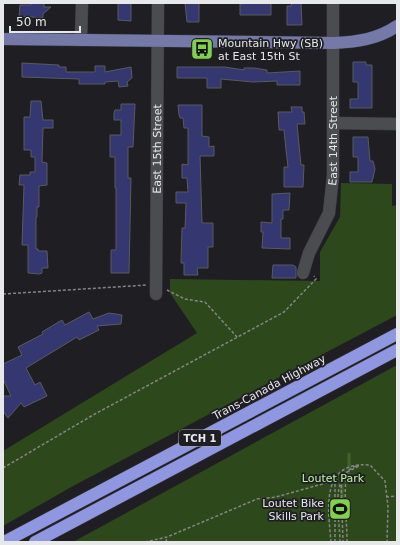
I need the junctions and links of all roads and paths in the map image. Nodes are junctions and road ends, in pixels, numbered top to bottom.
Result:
1 (82, 3) edge
2 (158, 3) edge
3 (333, 3) edge
4 (395, 30) edge
5 (3, 39) edge
6 (81, 40) junction
7 (157, 42) junction
8 (334, 43) junction
9 (334, 123) junction
10 (397, 124) edge
11 (305, 268) joint
12 (155, 289) junction
13 (3, 294) edge
14 (397, 334) edge
15 (237, 337) junction
16 (397, 350) edge
17 (361, 464) junction
18 (3, 468) edge
19 (339, 474) junction
20 (332, 477) dead end
21 (341, 479) junction
22 (397, 496) edge
23 (386, 497) junction
24 (168, 537) junction
25 (4, 542) edge
26 (35, 542) edge
27 (145, 542) edge
28 (166, 542) edge
29 (331, 542) edge
30 (335, 542) edge
31 (340, 542) edge
32 (343, 542) edge
33 (347, 542) edge
34 (387, 542) edge

1 - 6 street
2 - 7 street, East 15th Street
3 - 8 street, East 14th Street
4 - 8 main road
5 - 6 main road
6 - 7 main road
7 - 8 main road
7 - 12 street, East 15th Street
8 - 9 street, East 14th Street
9 - 10 street
9 - 11 street, East 14th Street
11 - 15 path
12 - 13 path
12 - 15 path
14 - 25 highway, Trans-Canada Highway / TCH 1
15 - 18 path
16 - 26 highway, TCH 1
17 - 19 path
17 - 21 path
17 - 23 path
17 - 33 path
19 - 29 path
19 - 30 path
20 - 24 path
21 - 31 path
21 - 32 path
22 - 23 path
23 - 34 path
24 - 27 path
24 - 28 path

